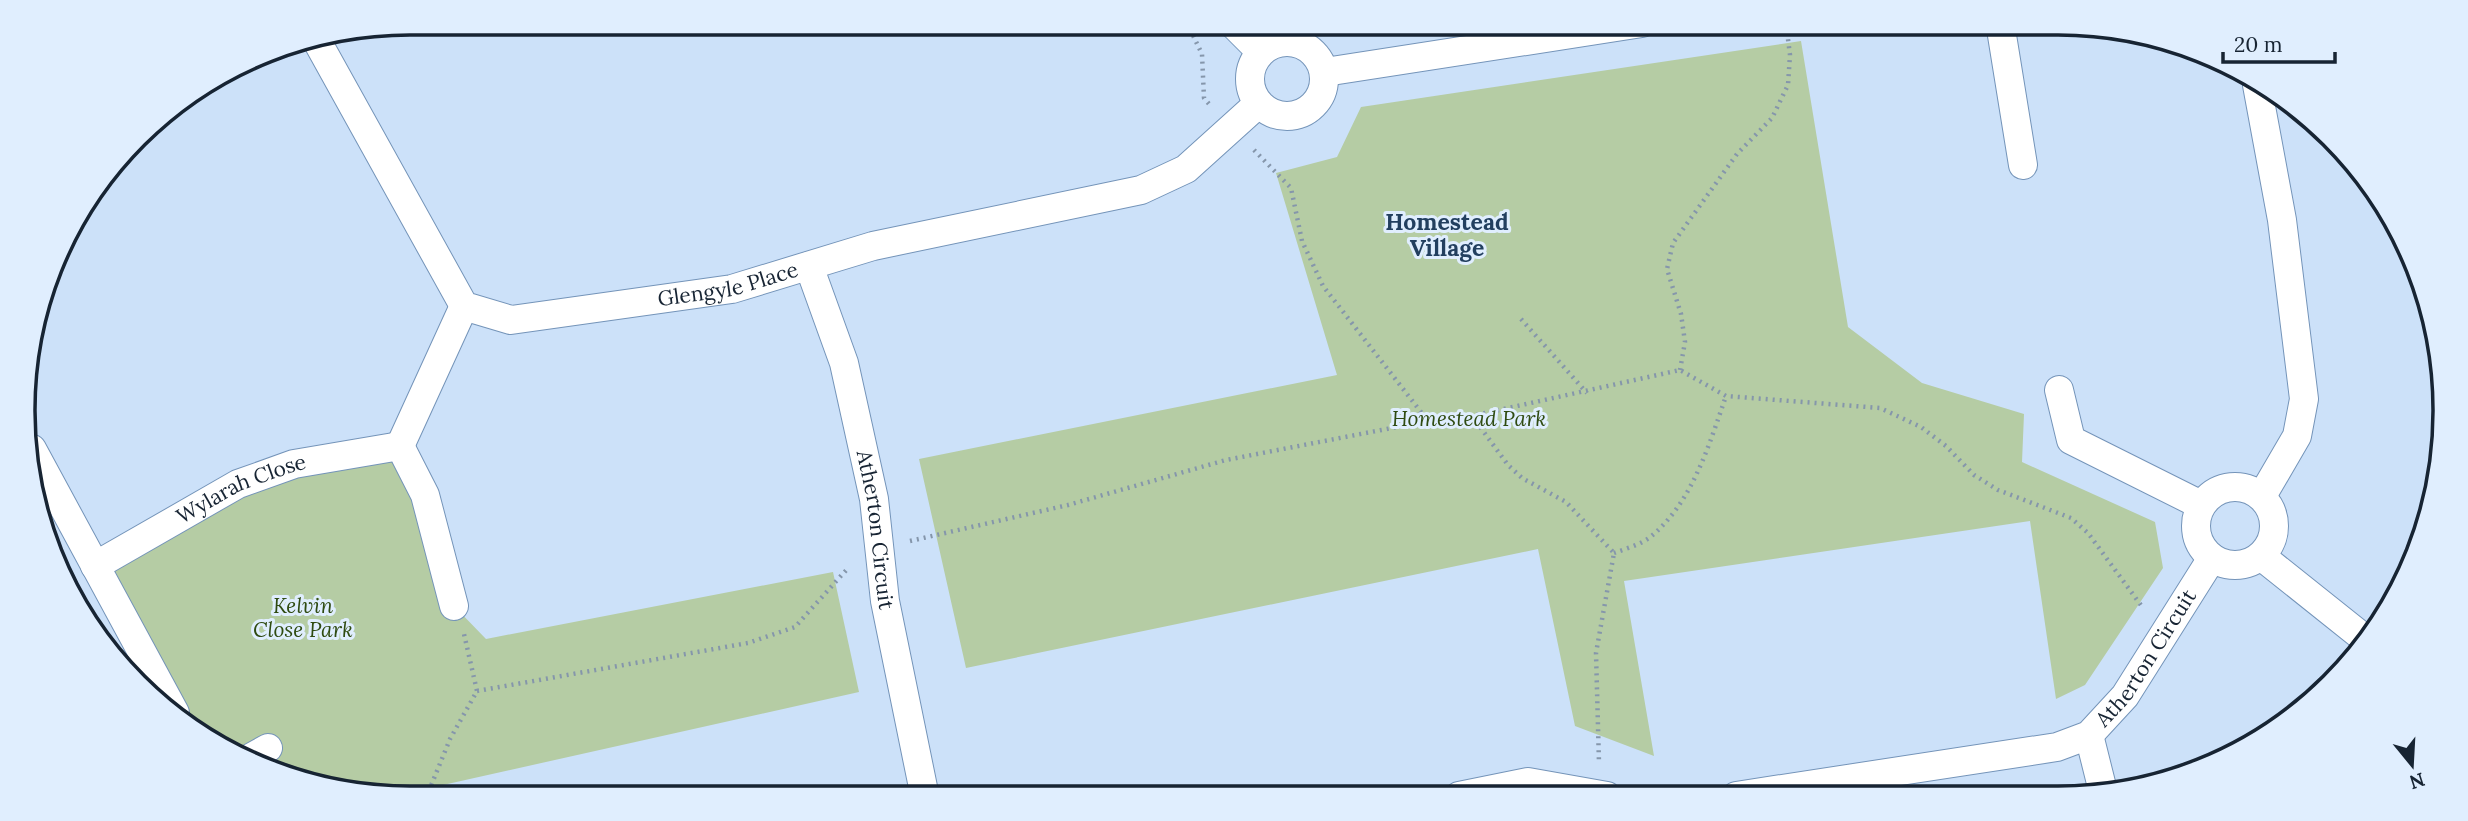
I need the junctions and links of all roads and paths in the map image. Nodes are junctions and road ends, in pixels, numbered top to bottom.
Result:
1 (1193, 35) edge
2 (1244, 35) edge
3 (1564, 35) edge
4 (1788, 35) edge
5 (2002, 35) edge
6 (320, 46) edge
7 (1260, 51) junction
8 (1325, 72) junction
9 (2258, 93) edge
10 (1258, 104) junction
11 (1228, 131) junction
12 (2023, 165) dead end
13 (809, 266) junction
14 (464, 306) junction
15 (1521, 319) dead end
16 (1680, 370) junction
17 (2059, 390) dead end
18 (1587, 393) junction
19 (1726, 396) junction
20 (1472, 416) junction
21 (1429, 421) junction
22 (400, 446) junction
23 (38, 460) edge
24 (2262, 496) junction
25 (2201, 505) junction
26 (879, 548) junction
27 (1614, 553) junction
28 (2261, 556) junction
29 (2212, 558) junction
30 (95, 566) junction
31 (454, 606) joint
32 (2170, 626) junction
33 (2359, 634) edge
34 (477, 691) junction
35 (165, 695) edge
36 (2089, 735) junction
37 (2101, 783) edge
38 (431, 786) edge
39 (923, 786) edge
40 (1509, 786) edge
41 (1552, 786) edge
42 (1604, 786) edge
43 (1802, 786) edge

1 - 11 path
2 - 7 street
3 - 8 street
4 - 16 path
5 - 12 street
6 - 14 street
7 - 8 street
7 - 10 street
8 - 10 street
9 - 24 street
10 - 11 street, Glengyle Place
11 - 13 street, Glengyle Place
11 - 21 path
13 - 14 street, Glengyle Place
13 - 26 street, Atherton Circuit
14 - 22 street
15 - 18 path
16 - 18 path
16 - 19 path
17 - 25 street
18 - 20 path
19 - 27 path
19 - 32 path
20 - 21 path
20 - 27 path
21 - 26 path
22 - 30 street, Wylarah Close
22 - 31 street
23 - 30 street
24 - 25 street
24 - 28 street
25 - 29 street
26 - 34 path
26 - 39 street, Atherton Circuit
27 - 42 path
28 - 29 street
28 - 33 street
29 - 32 street, Atherton Circuit
30 - 35 street
31 - 34 path
32 - 36 street, Atherton Circuit
34 - 38 path
36 - 37 street
36 - 43 street, Atherton Circuit
40 - 41 street

